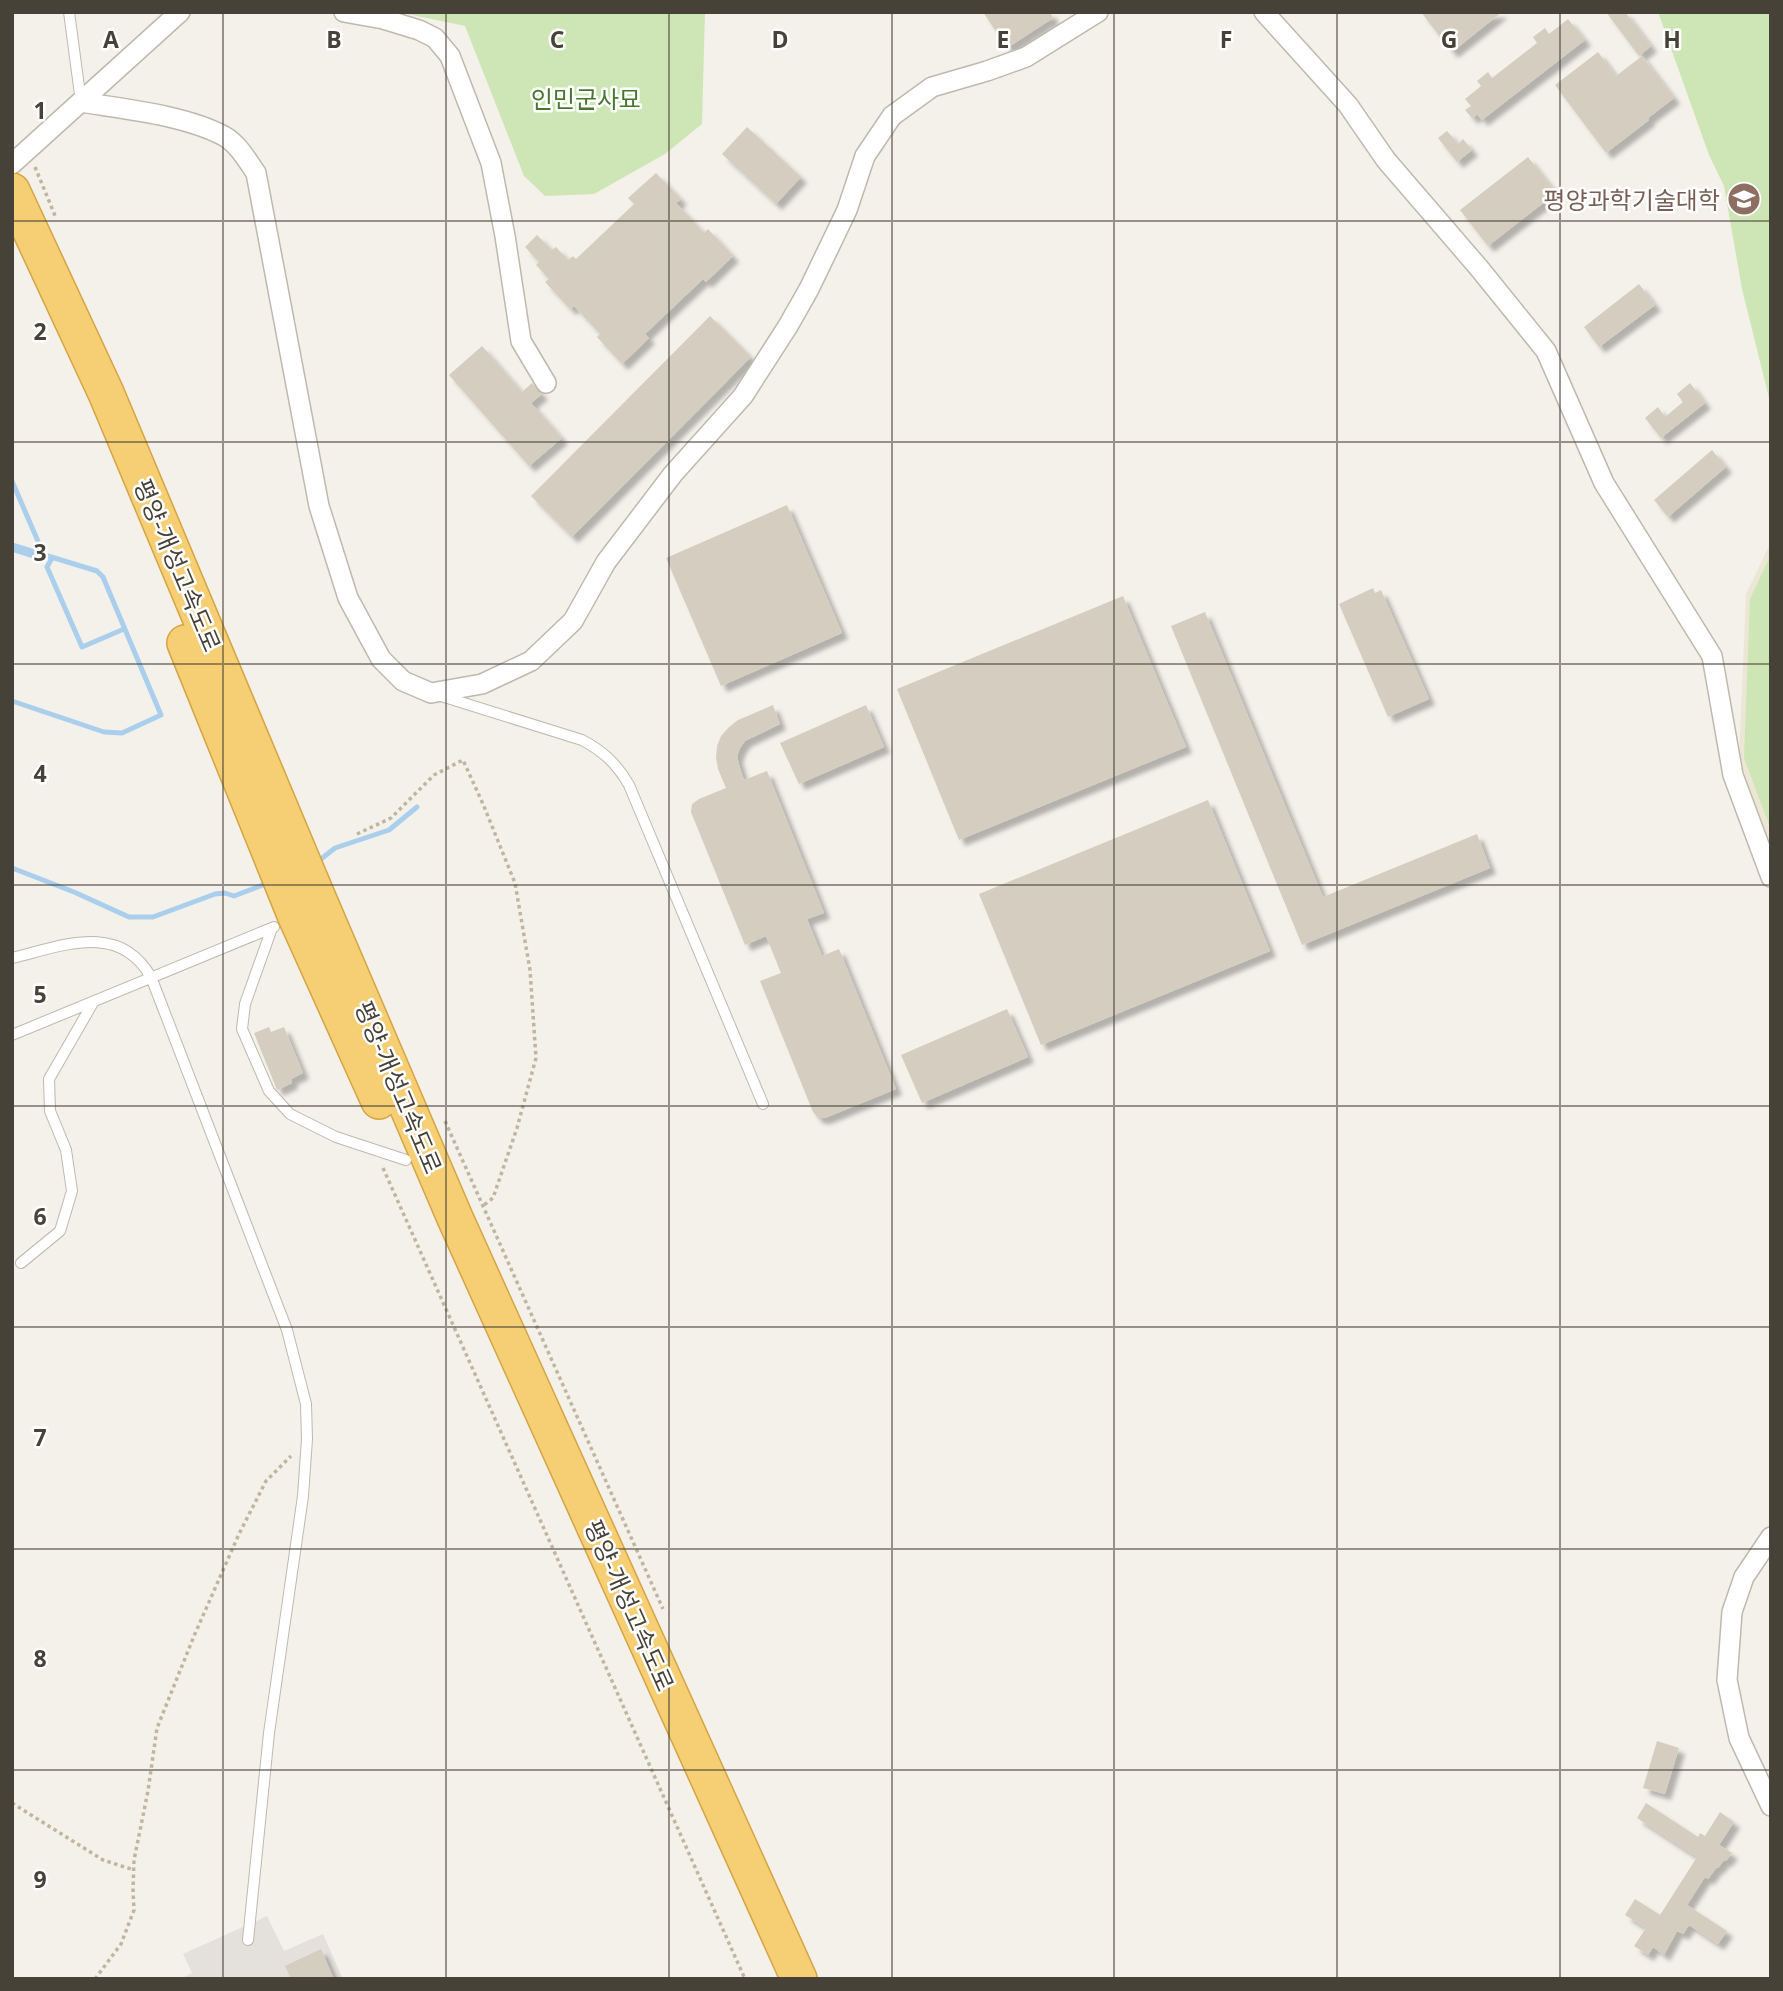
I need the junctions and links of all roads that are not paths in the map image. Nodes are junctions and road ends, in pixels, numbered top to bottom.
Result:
1 (69, 12) edge
2 (180, 12) edge
3 (344, 12) edge
4 (1098, 12) edge
5 (1264, 12) edge
6 (81, 102) junction
7 (12, 164) edge
8 (12, 191) edge
9 (12, 245) edge
10 (546, 383) dead end
11 (431, 693) junction
12 (1771, 877) edge
13 (293, 895) junction
14 (12, 958) edge
15 (151, 977) junction
16 (94, 1001) junction
17 (12, 1035) edge
18 (763, 1104) dead end
19 (391, 1155) junction
20 (21, 1263) dead end
21 (1771, 1537) edge
22 (1771, 1806) edge
23 (248, 1940) dead end
24 (773, 1979) edge
25 (799, 1979) edge

1 - 6 lane
2 - 6 street
3 - 10 street
4 - 11 street
5 - 12 street
6 - 7 street
6 - 11 street
8 - 13 highway, 평양-개성고속도로
9 - 13 highway, 평양-개성고속도로
11 - 18 lane
13 - 15 lane
13 - 19 highway, 평양-개성고속도로
13 - 19 lane
13 - 25 highway, 평양-개성고속도로
14 - 15 lane
15 - 16 lane
15 - 23 lane
16 - 17 lane
16 - 20 lane
19 - 24 highway, 평양-개성고속도로
21 - 22 street

